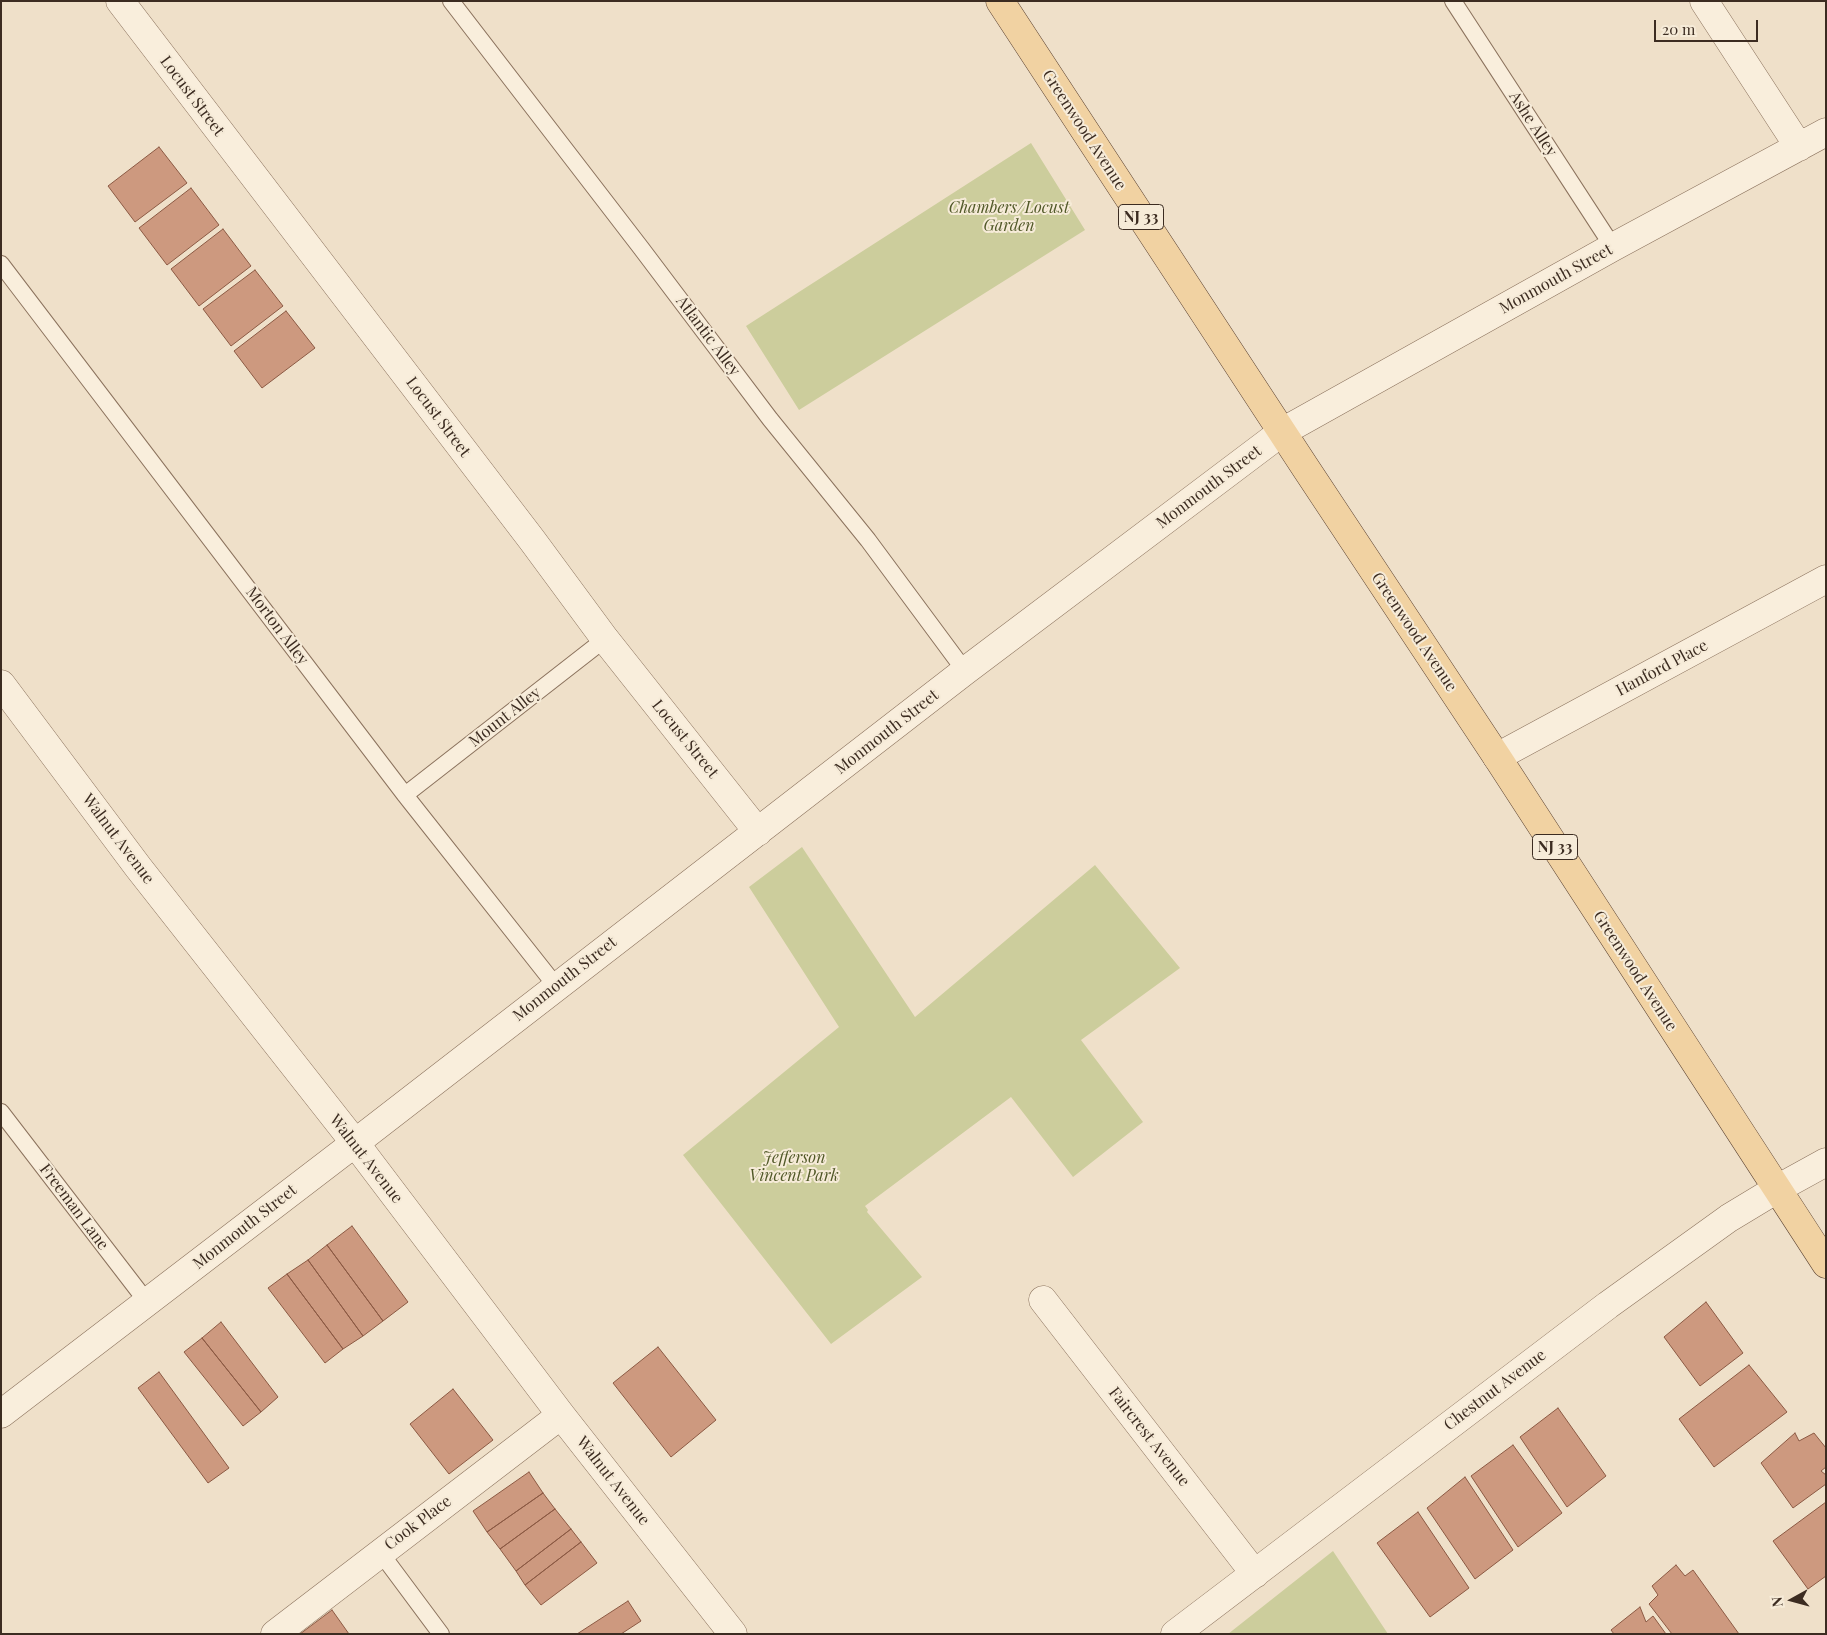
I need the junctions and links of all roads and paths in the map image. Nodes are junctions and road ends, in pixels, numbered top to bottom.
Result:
1 (120, 1) edge
2 (451, 1) edge
3 (1000, 1) edge
4 (1452, 1) edge
5 (1704, 1) edge
6 (1826, 132) edge
7 (1799, 147) junction
8 (1612, 247) junction
9 (1, 264) edge
10 (1282, 432) junction
11 (1826, 579) edge
12 (605, 639) junction
13 (965, 671) junction
14 (1, 684) edge
15 (1497, 757) junction
16 (405, 795) junction
17 (758, 832) junction
18 (556, 986) junction
19 (1, 1112) edge
20 (354, 1143) junction
21 (1826, 1162) edge
22 (1777, 1189) junction
23 (1826, 1264) edge
24 (1043, 1300) dead end
25 (147, 1302) junction
26 (1, 1414) edge
27 (561, 1415) junction
28 (380, 1552) junction
29 (1255, 1574) junction
30 (275, 1634) edge
31 (441, 1634) edge
32 (733, 1634) edge
33 (1175, 1634) edge

1 - 12 street, Locust Street
2 - 13 lane, Atlantic Alley
3 - 10 main road, Greenwood Avenue / NJ 33
4 - 8 lane, Ashe Alley
5 - 7 street
6 - 7 street, Monmouth Street
7 - 8 street, Monmouth Street
8 - 10 street, Monmouth Street
9 - 16 lane, Morton Alley
10 - 13 street, Monmouth Street
10 - 15 main road, Greenwood Avenue / NJ 33
11 - 15 street, Hanford Place
12 - 16 lane, Mount Alley
12 - 17 street, Locust Street
13 - 17 street, Monmouth Street
14 - 20 street, Walnut Avenue
15 - 22 main road, Greenwood Avenue / NJ 33
16 - 18 lane, Morton Alley
17 - 18 street, Monmouth Street
18 - 20 street, Monmouth Street
19 - 25 lane, Freeman Lane
20 - 25 street, Monmouth Street
20 - 27 street, Walnut Avenue
21 - 22 street, Chestnut Avenue
22 - 23 main road, Greenwood Avenue / NJ 33
22 - 29 street, Chestnut Avenue
24 - 29 street, Faircrest Avenue
25 - 26 street, Monmouth Street
27 - 28 street, Cook Place
27 - 32 street, Walnut Avenue
28 - 30 street, Cook Place
28 - 31 lane
29 - 33 street, Chestnut Avenue

